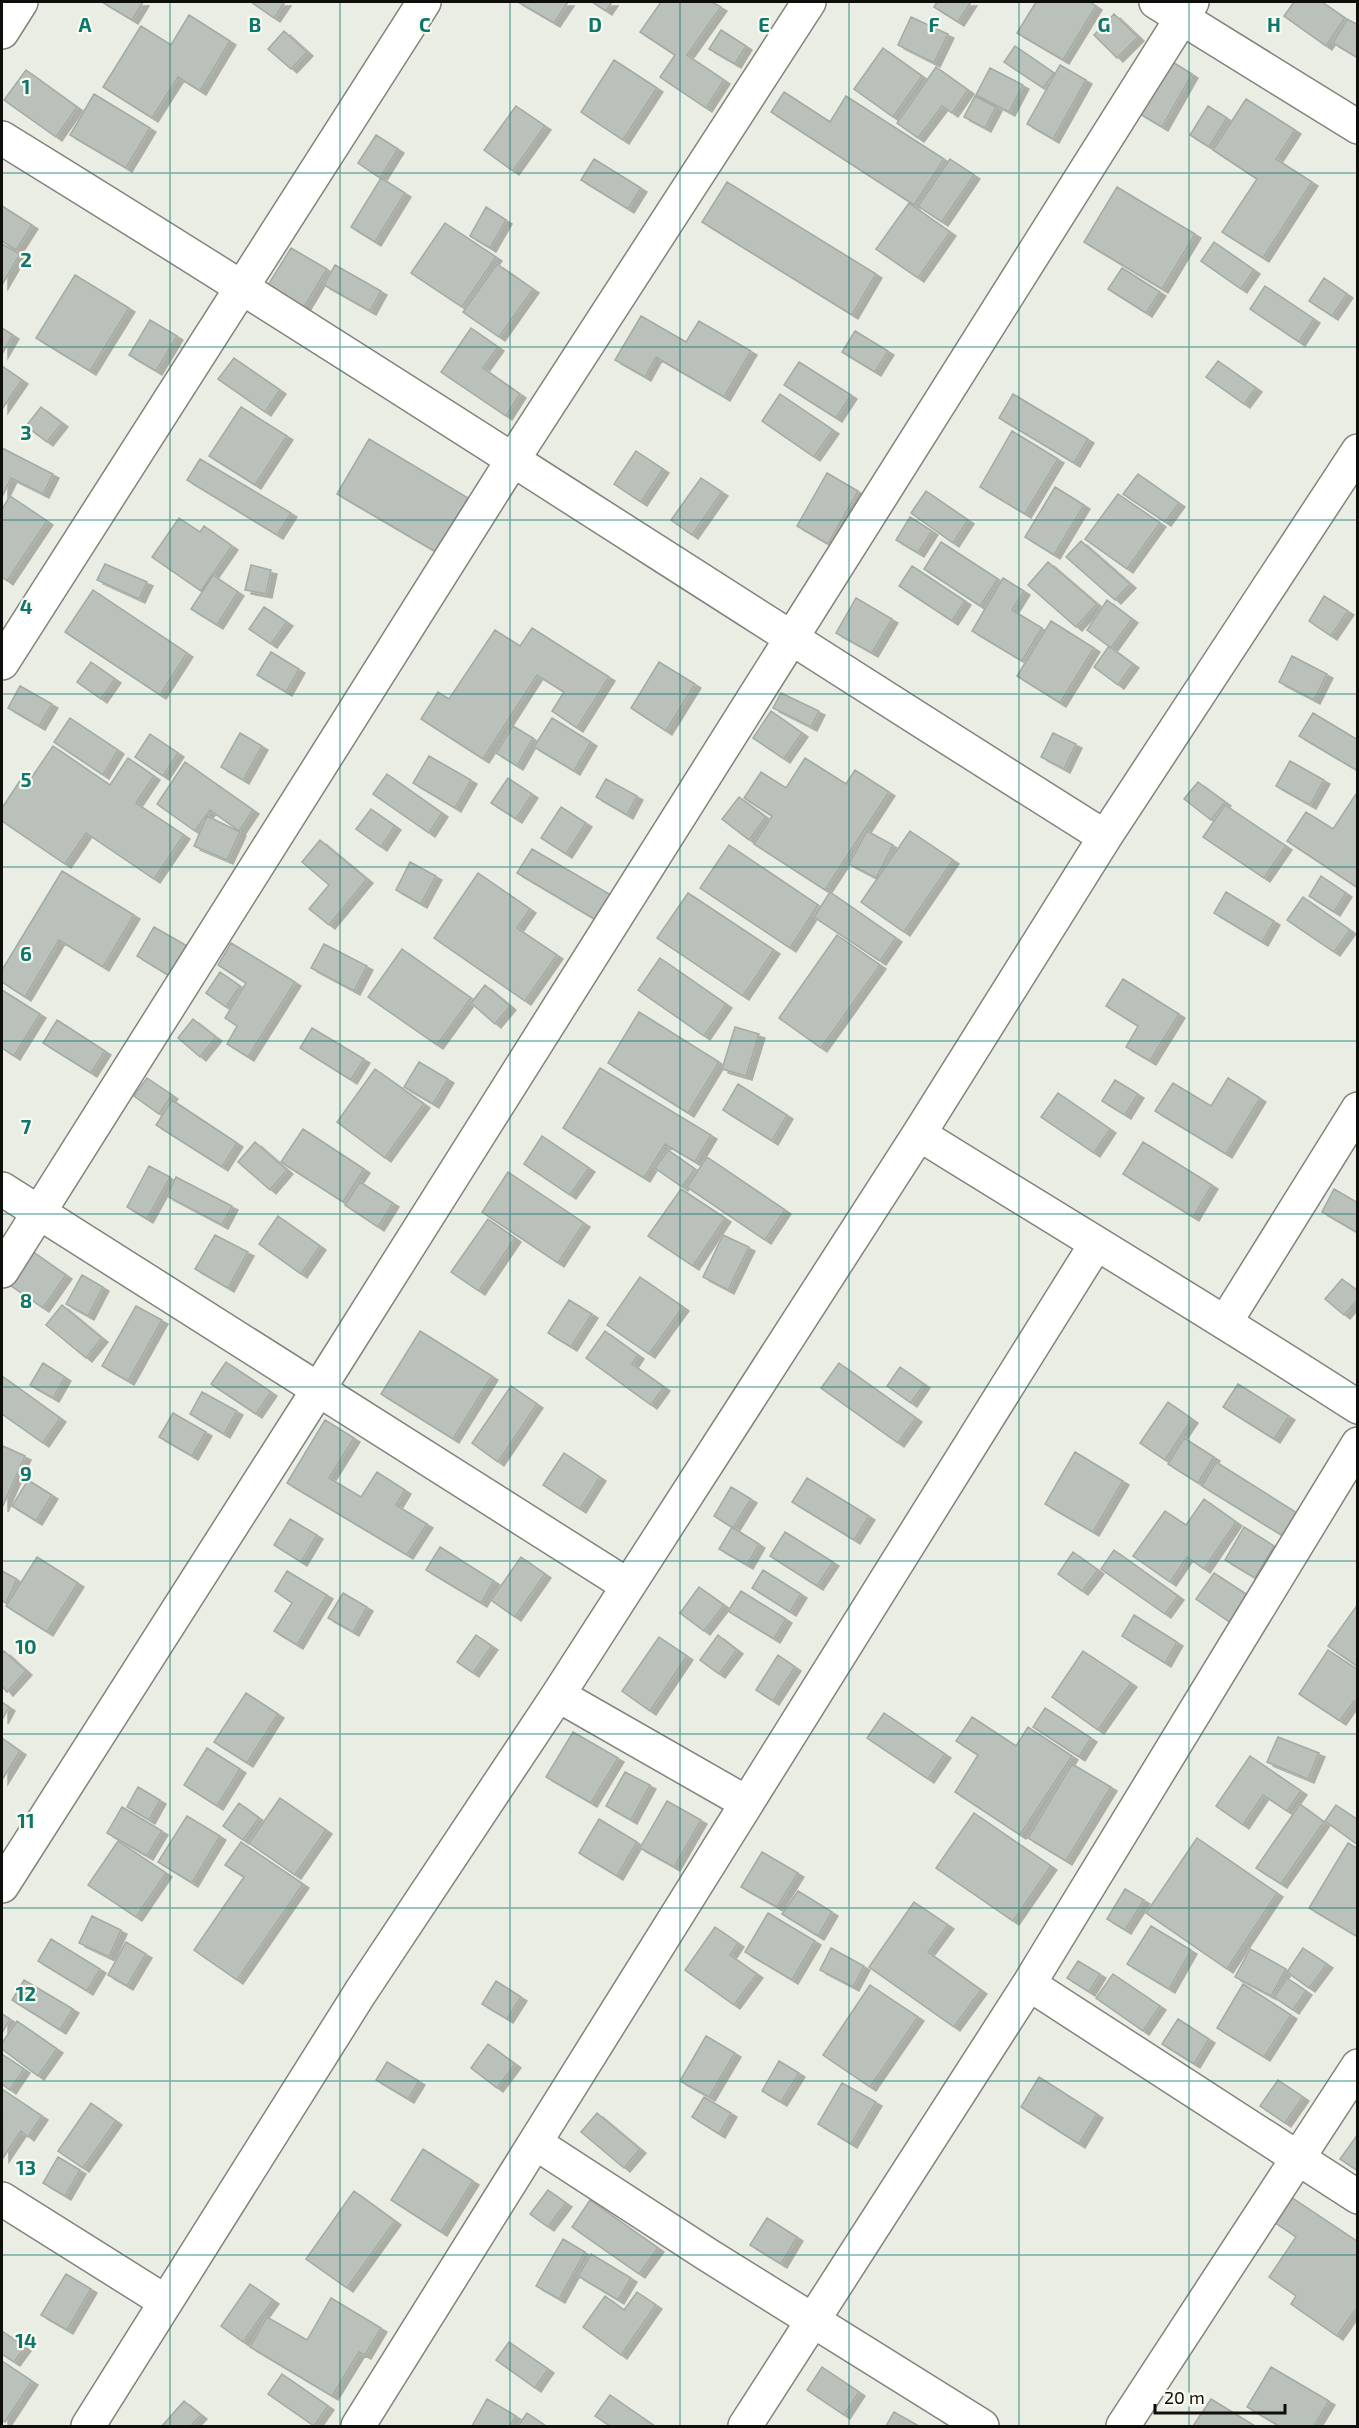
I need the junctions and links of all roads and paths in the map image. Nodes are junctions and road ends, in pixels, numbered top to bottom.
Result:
1 (21, 2) edge
2 (424, 2) edge
3 (809, 2) edge
4 (1176, 7) edge
5 (2, 32) edge
6 (1358, 127) edge
7 (2, 138) edge
8 (240, 285) junction
9 (1358, 451) edge
10 (512, 461) junction
11 (791, 639) junction
12 (2, 663) edge
13 (1105, 837) junction
14 (1358, 1109) edge
15 (919, 1134) junction
16 (2, 1189) edge
17 (38, 1213) junction
18 (1096, 1245) junction
19 (2, 1271) edge
20 (1226, 1321) junction
21 (318, 1390) junction
22 (1358, 1407) edge
23 (1358, 1443) edge
24 (627, 1585) junction
25 (558, 1695) junction
26 (747, 1803) junction
27 (2, 1886) edge
28 (1029, 1984) junction
29 (1358, 2066) edge
30 (537, 2144) junction
31 (1297, 2157) junction
32 (1358, 2197) edge
33 (2, 2199) edge
34 (166, 2302) junction
35 (812, 2320) junction
36 (88, 2427) edge
37 (358, 2427) edge
38 (745, 2427) edge
39 (982, 2427) edge
40 (1123, 2427) edge

1 - 5 street
2 - 8 street
3 - 10 street
4 - 6 street
4 - 11 street
7 - 8 street
8 - 10 street
8 - 12 street
9 - 13 street
10 - 11 street
10 - 17 street
11 - 13 street
11 - 21 street
13 - 15 street
14 - 20 street
15 - 18 street
15 - 24 street
16 - 17 street
17 - 19 street
17 - 21 street
18 - 20 street
18 - 26 street
20 - 22 street
21 - 24 street
21 - 27 street
23 - 28 street
24 - 25 street
25 - 26 street
25 - 34 street
26 - 30 street
28 - 31 street
28 - 35 street
29 - 31 street
30 - 35 street
30 - 37 street
31 - 32 street
31 - 40 street
33 - 34 street
34 - 36 street
35 - 38 street
35 - 39 street

